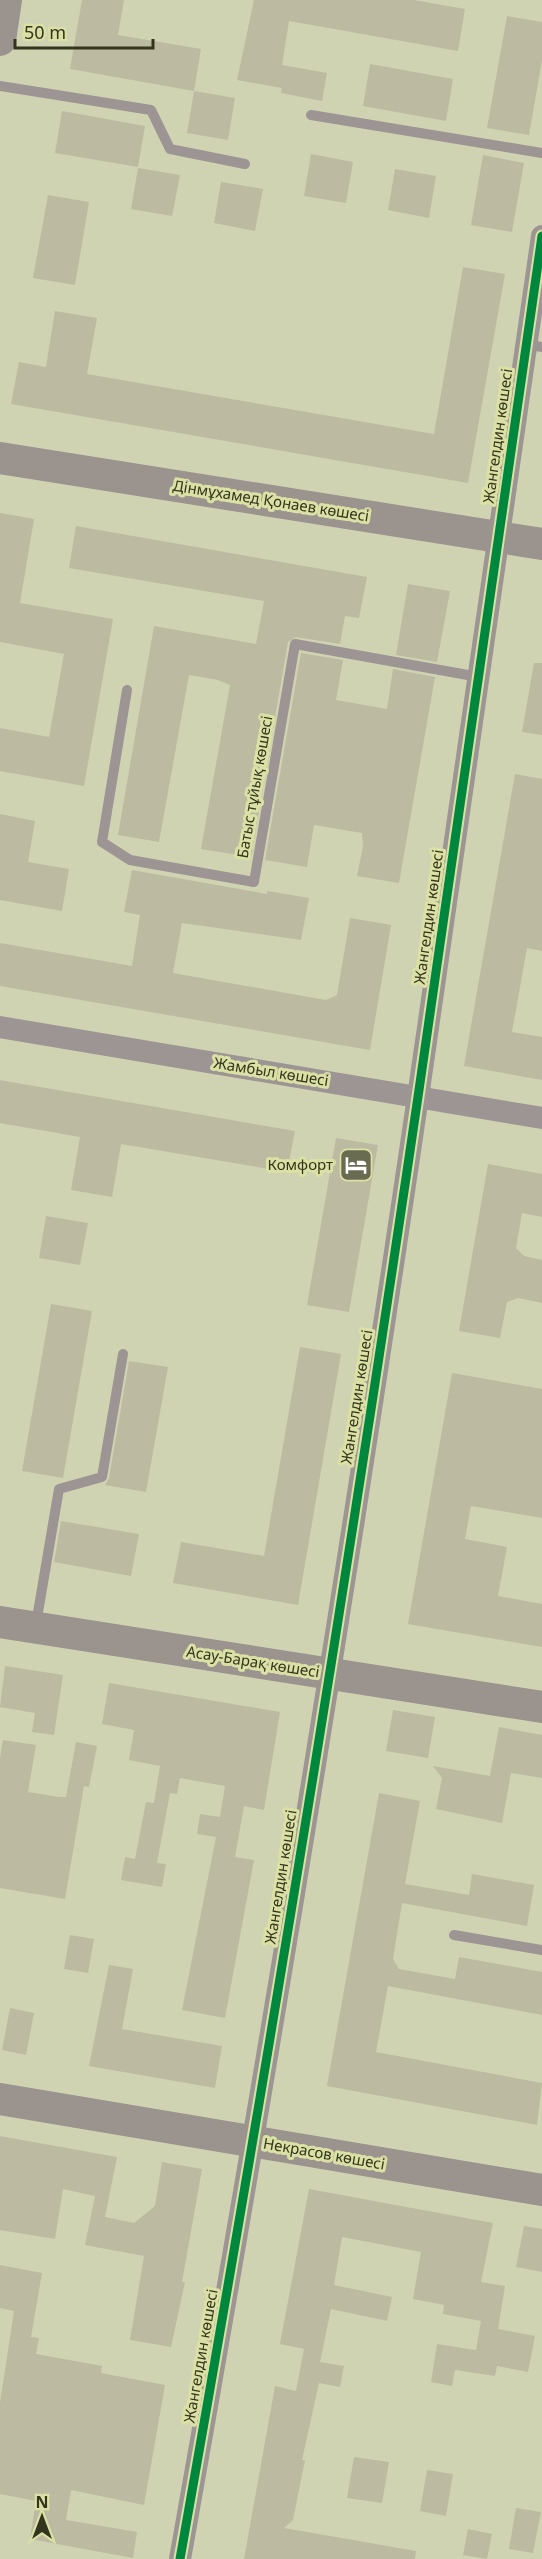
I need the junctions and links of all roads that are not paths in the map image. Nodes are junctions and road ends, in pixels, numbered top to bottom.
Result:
1 (6, 0) edge
2 (0, 40) edge
3 (0, 86) edge
4 (311, 115) dead end
5 (542, 153) edge
6 (245, 164) dead end
7 (542, 236) edge
8 (534, 346) edge
9 (0, 458) edge
10 (499, 537) junction
11 (542, 544) edge
12 (480, 677) junction
13 (127, 690) dead end
14 (0, 1027) edge
15 (418, 1096) junction
16 (542, 1118) edge
17 (123, 1354) dead end
18 (0, 1622) edge
19 (35, 1627) junction
20 (329, 1674) junction
21 (542, 1707) edge
22 (454, 1935) dead end
23 (542, 1950) edge
24 (0, 2099) edge
25 (254, 2142) junction
26 (542, 2190) edge
27 (180, 2559) edge

1 - 2 street
3 - 6 lane
4 - 5 lane
7 - 8 street, Жангелдин көшесі
8 - 10 street, Жангелдин көшесі
9 - 10 street, Дінмұхамед Қонаев көшесі
10 - 11 street, Дінмұхамед Қонаев көшесі
10 - 12 street, Жангелдин көшесі
12 - 13 lane, Батыс тұйық көшесі
12 - 15 street, Жангелдин көшесі
14 - 15 street, Жамбыл көшесі
15 - 16 street, Жамбыл көшесі
15 - 20 street, Жангелдин көшесі
17 - 19 lane
18 - 19 street, Асау-Барақ көшесі
19 - 20 street, Асау-Барақ көшесі
20 - 21 street, Асау-Барақ көшесі
20 - 25 street, Жангелдин көшесі
22 - 23 lane
24 - 25 street, Некрасов көшесі
25 - 26 street, Некрасов көшесі
25 - 27 street, Жангелдин көшесі

